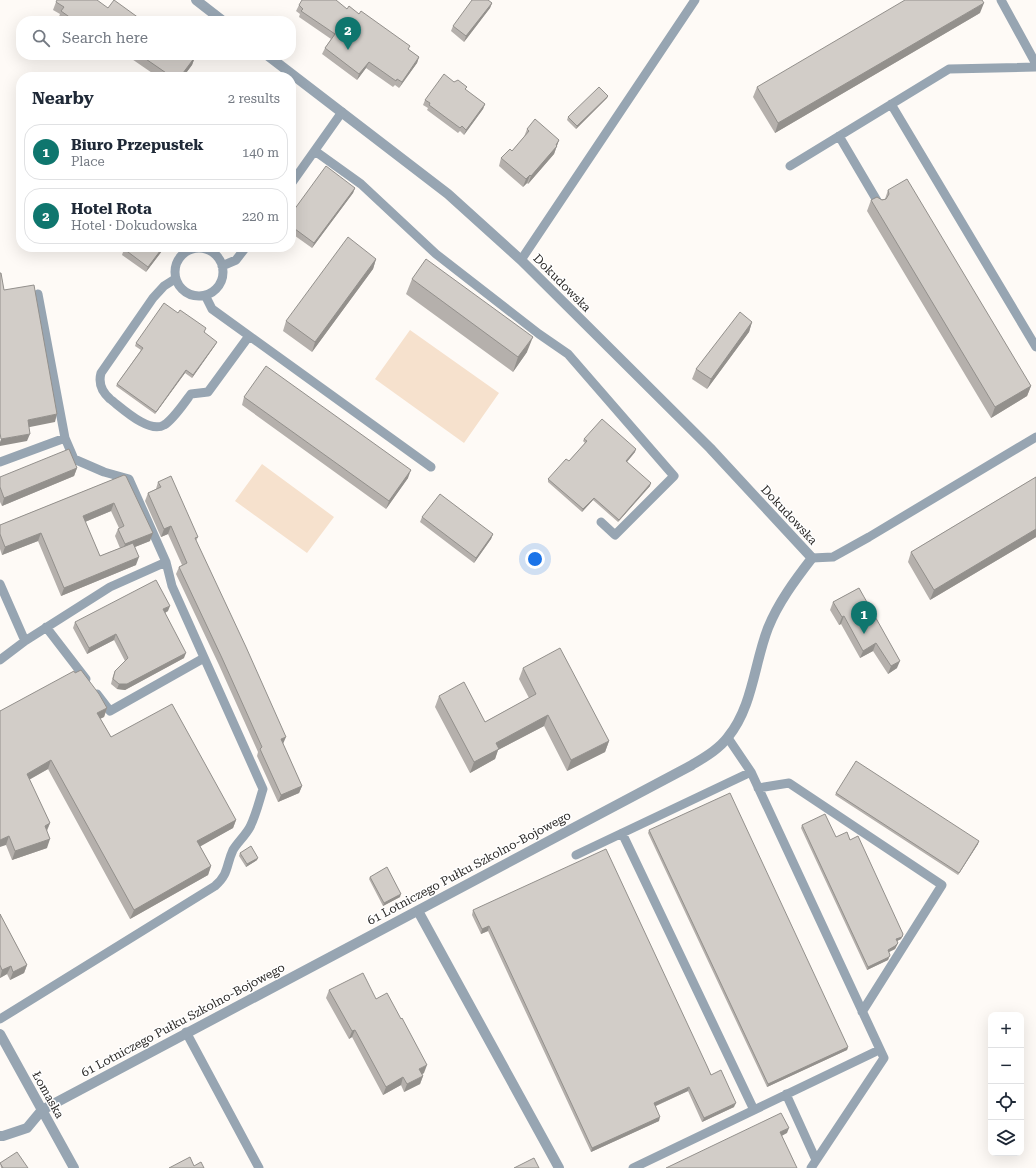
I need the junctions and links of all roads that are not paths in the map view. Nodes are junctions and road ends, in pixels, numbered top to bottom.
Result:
1 (196, 0) edge
2 (695, 0) edge
3 (1001, 0) edge
4 (217, 16) edge
5 (274, 60) edge
6 (1036, 65) edge
7 (289, 72) edge
8 (296, 77) edge
9 (891, 104) junction
10 (342, 112) junction
11 (839, 136) junction
12 (315, 151) junction
13 (790, 166) dead end
14 (296, 177) edge
15 (879, 204) edge
16 (186, 252) edge
17 (211, 252) edge
18 (242, 252) edge
19 (521, 260) junction
20 (222, 266) junction
21 (175, 279) junction
22 (38, 294) dead end
23 (205, 295) junction
24 (249, 336) junction
25 (1036, 347) edge
26 (1036, 437) edge
27 (64, 438) junction
28 (0, 462) edge
29 (431, 467) dead end
30 (601, 522) dead end
31 (812, 558) junction
32 (166, 562) junction
33 (0, 584) edge
34 (46, 627) junction
35 (25, 641) junction
36 (204, 658) junction
37 (0, 660) edge
38 (728, 738) junction
39 (751, 772) junction
40 (758, 788) junction
41 (622, 833) junction
42 (576, 855) dead end
43 (418, 911) junction
44 (862, 1012) junction
45 (0, 1019) edge
46 (186, 1032) junction
47 (0, 1034) edge
48 (880, 1050) junction
49 (786, 1094) junction
50 (42, 1110) junction
51 (754, 1110) junction
52 (0, 1136) edge
53 (813, 1164) edge
54 (74, 1168) edge
55 (259, 1168) edge
56 (559, 1168) edge
57 (633, 1168) edge

1 - 4 street
2 - 19 lane
3 - 6 lane
5 - 7 street, Dokudowska
6 - 9 lane
8 - 10 street, Dokudowska
9 - 11 lane
9 - 25 lane
10 - 12 lane
10 - 19 street, Dokudowska
11 - 13 lane
11 - 15 lane
12 - 14 lane
12 - 30 lane
16 - 21 lane
17 - 20 lane
18 - 20 lane
19 - 31 street, Dokudowska
20 - 23 lane
21 - 23 lane
21 - 24 lane
22 - 27 lane
23 - 24 lane
24 - 29 lane
26 - 31 lane
27 - 28 lane
27 - 32 lane
31 - 38 street, 61 Lotniczego Pułku Szkolno-Bojowego
32 - 34 lane
32 - 36 lane
33 - 35 lane
34 - 35 lane
34 - 36 lane
35 - 37 lane
36 - 45 lane
38 - 39 lane
38 - 43 street, 61 Lotniczego Pułku Szkolno-Bojowego
39 - 40 lane
39 - 41 lane
40 - 44 lane
40 - 44 lane
41 - 42 lane
41 - 51 lane
43 - 46 street, 61 Lotniczego Pułku Szkolno-Bojowego
43 - 56 street
44 - 48 lane
46 - 50 street, 61 Lotniczego Pułku Szkolno-Bojowego
46 - 55 lane
47 - 50 street, Łomaska
48 - 49 lane
48 - 53 lane
49 - 51 lane
49 - 53 lane
50 - 52 street
50 - 54 street, Łomaska
51 - 57 lane

